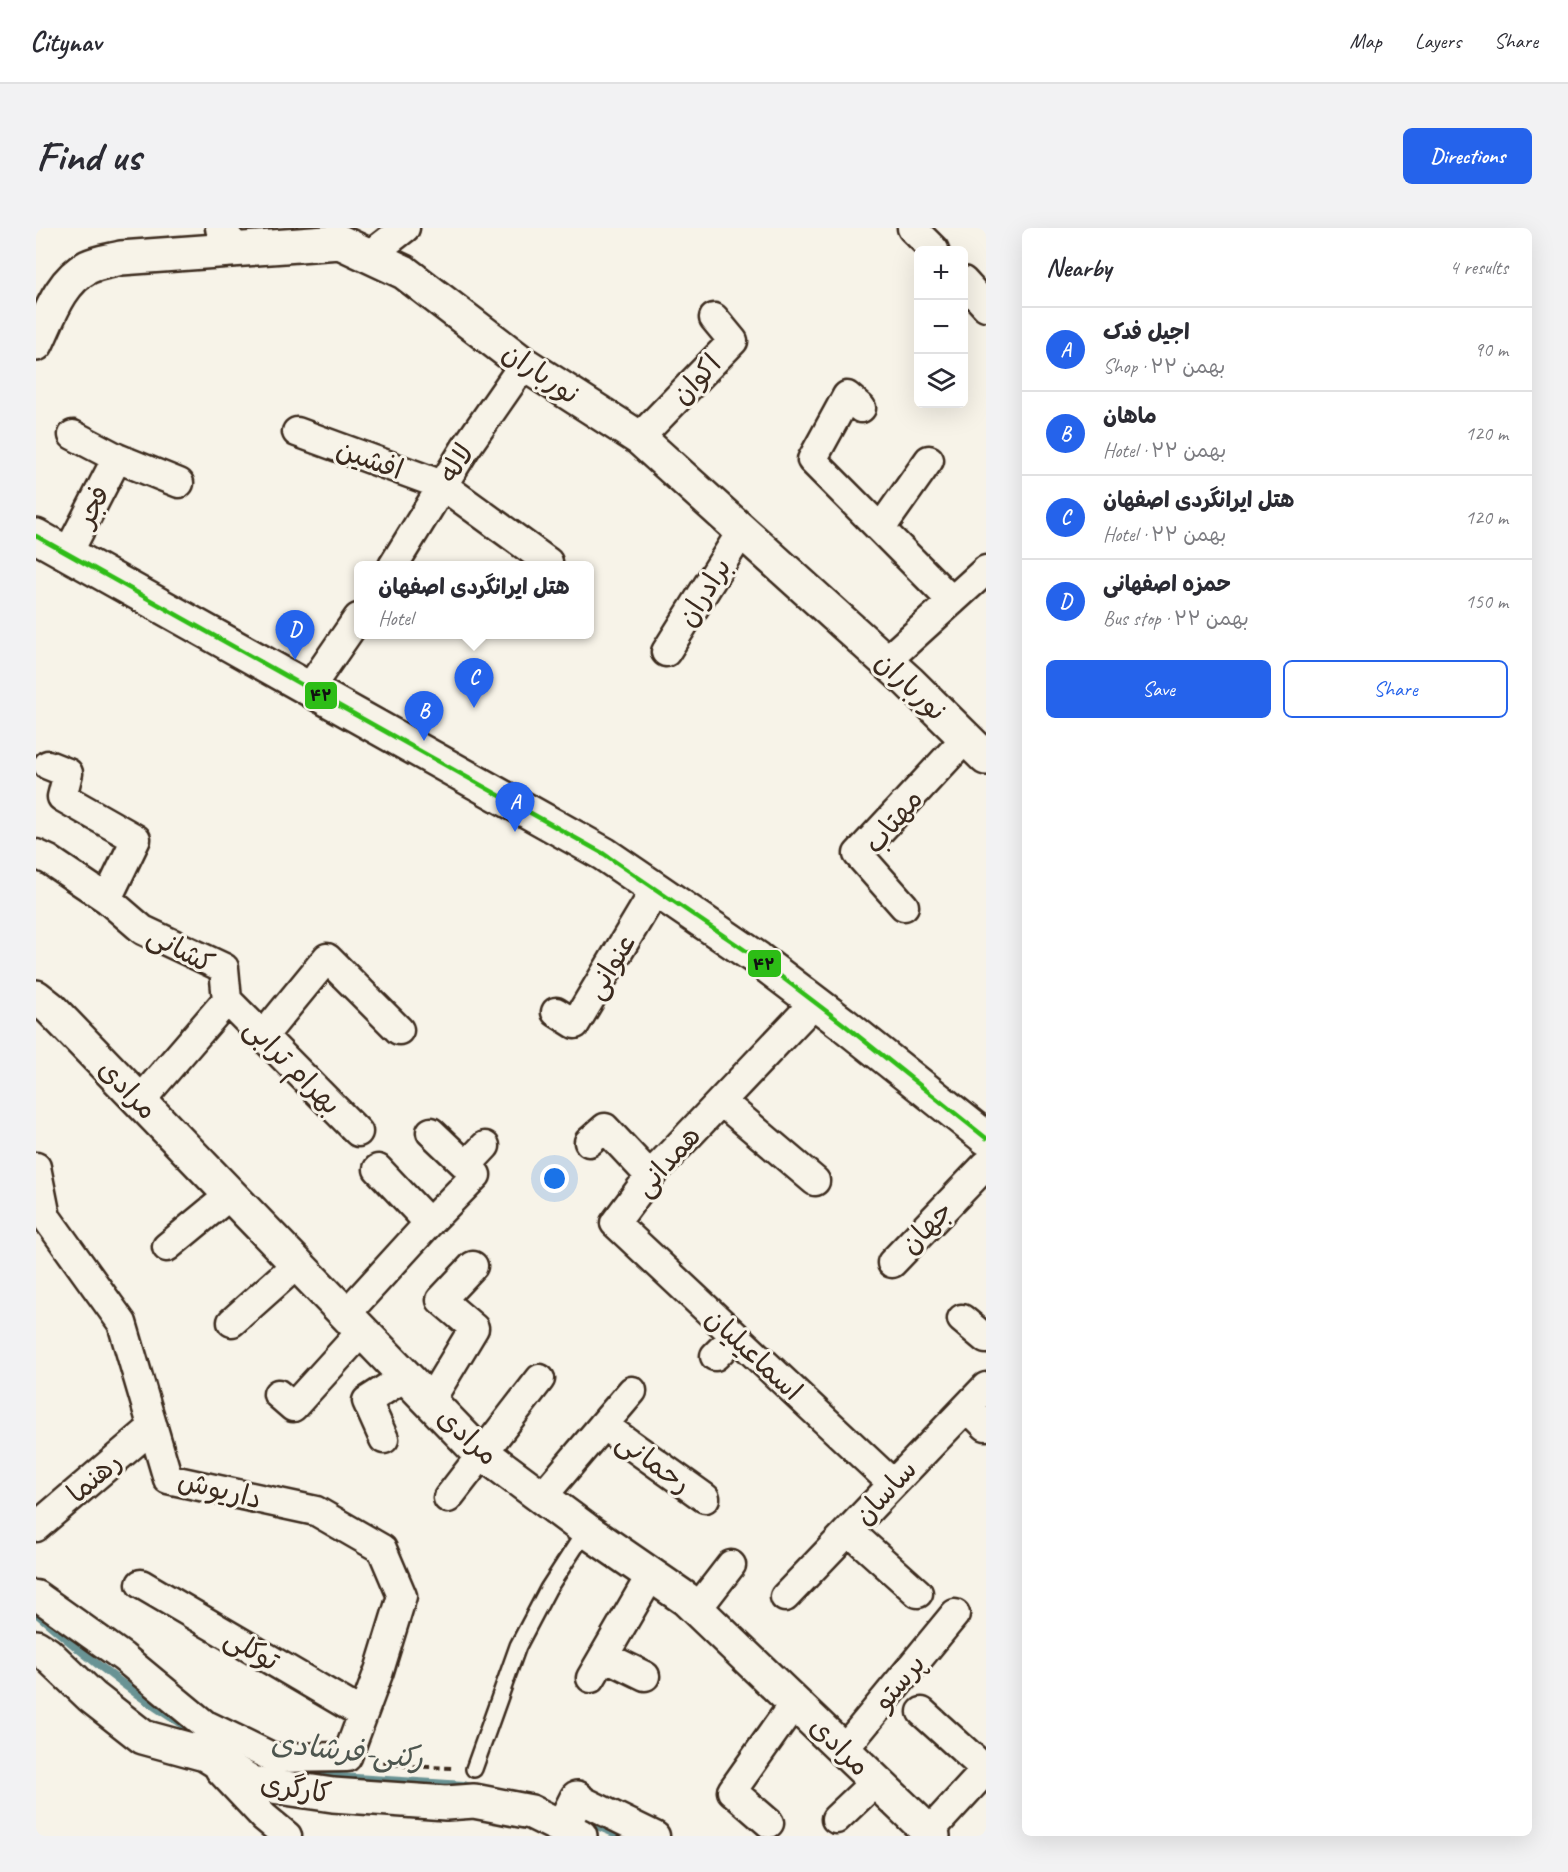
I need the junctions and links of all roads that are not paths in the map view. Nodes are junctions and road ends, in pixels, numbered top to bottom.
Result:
1 (912, 228) edge
2 (388, 237) edge
3 (229, 238) edge
4 (930, 246) edge
5 (968, 286) edge
6 (986, 306) edge
7 (714, 318) dead end
8 (36, 344) edge
9 (524, 364) junction
10 (861, 408) dead end
11 (297, 432) dead end
12 (73, 435) dead end
13 (639, 438) junction
14 (117, 458) junction
15 (929, 460) dead end
16 (179, 483) dead end
17 (442, 485) junction
18 (881, 528) junction
19 (742, 531) junction
20 (36, 536) edge
21 (68, 554) junction
22 (396, 561) edge
23 (547, 561) edge
24 (986, 570) edge
25 (952, 601) junction
26 (354, 624) edge
27 (666, 652) dead end
28 (886, 661) junction
29 (309, 689) junction
30 (976, 748) edge
31 (48, 765) dead end
32 (36, 854) edge
33 (656, 889) junction
34 (107, 899) junction
35 (904, 906) dead end
36 (227, 1000) junction
37 (815, 1002) junction
38 (41, 1009) edge
39 (556, 1012) dead end
40 (399, 1030) dead end
41 (262, 1036) junction
42 (140, 1101) junction
43 (722, 1102) junction
44 (358, 1132) dead end
45 (431, 1132) dead end
46 (986, 1137) edge
47 (589, 1142) dead end
48 (986, 1165) edge
49 (36, 1167) edge
50 (378, 1168) dead end
51 (650, 1176) junction
52 (815, 1181) dead end
53 (230, 1195) junction
54 (429, 1223) junction
55 (615, 1224) joint
56 (168, 1247) dead end
57 (892, 1263) dead end
58 (297, 1264) junction
59 (473, 1266) dead end
60 (962, 1319) dead end
61 (232, 1322) dead end
62 (354, 1323) junction
63 (735, 1336) junction
64 (986, 1339) edge
65 (716, 1356) dead end
66 (406, 1376) junction
67 (540, 1379) dead end
68 (632, 1391) dead end
69 (278, 1394) dead end
70 (430, 1401) junction
71 (980, 1406) edge
72 (603, 1425) junction
73 (153, 1427) junction
74 (384, 1438) dead end
75 (483, 1453) junction
76 (893, 1484) junction
77 (542, 1497) junction
78 (448, 1498) dead end
79 (705, 1498) dead end
80 (36, 1527) edge
81 (586, 1530) junction
82 (849, 1531) junction
83 (731, 1565) dead end
84 (651, 1575) junction
85 (141, 1584) dead end
86 (918, 1593) dead end
87 (36, 1595) edge
88 (785, 1597) dead end
89 (697, 1609) junction
90 (955, 1614) dead end
91 (40, 1656) edge
92 (645, 1676) dead end
93 (795, 1702) junction
94 (922, 1712) dead end
95 (363, 1714) junction
96 (844, 1749) junction
97 (205, 1754) junction
98 (347, 1757) joint
99 (474, 1769) dead end
100 (986, 1770) edge
101 (876, 1781) junction
102 (577, 1798) joint
103 (836, 1820) dead end
104 (769, 1822) dead end
105 (571, 1832) edge
106 (931, 1834) edge
107 (287, 1836) edge
108 (655, 1836) edge

1 - 4 street
2 - 3 street, نورباران
2 - 9 street, نورباران
3 - 8 street, نورباران
5 - 6 street
7 - 13 street, اکوان
9 - 13 street, نورباران
9 - 17 street, لاله
10 - 18 street
11 - 17 street, افشین
12 - 14 street, فجر
13 - 19 street, نورباران
14 - 16 street, فجر
14 - 21 street, فجر
15 - 18 street
17 - 22 street, لاله
17 - 23 street, افشین
18 - 25 street
19 - 27 street, برادران
19 - 28 street, نورباران
20 - 21 street
21 - 29 street
24 - 25 street
25 - 28 street
26 - 29 street
28 - 30 street, نورباران
29 - 33 street
30 - 35 street, مهتاب
31 - 34 street
32 - 34 street, کشانی
33 - 37 street
33 - 39 street, عنوانی
34 - 36 street, کشانی
36 - 41 street, بهرام ترابی
36 - 42 street, کشانی
37 - 43 street, همدانی
37 - 46 street
38 - 42 street, مرادی
40 - 41 street
41 - 44 street, بهرام ترابی
42 - 53 street, مرادی
43 - 51 street, همدانی
43 - 52 street, همدانی
45 - 54 street
47 - 51 street
48 - 57 street, جهان
49 - 73 street, داریوش
50 - 54 street
51 - 55 street, همدانی
53 - 56 street
53 - 58 street, مرادی
54 - 62 street
55 - 63 street, اسماعیلیان
58 - 61 street
58 - 62 street, مرادی
59 - 70 street
60 - 64 street
62 - 66 street, مرادی
62 - 69 street
63 - 65 street
63 - 76 street, اسماعیلیان
66 - 70 street, مرادی
66 - 74 street
67 - 75 street
68 - 72 street, رحمانی
70 - 75 street, مرادی
71 - 76 street, ساسان
72 - 77 street, رحمانی
72 - 79 street, رحمانی
73 - 80 street, رهنما
73 - 95 street, داریوش
75 - 77 street, مرادی
75 - 78 street
76 - 82 street, ساسان
77 - 81 street, مرادی
81 - 84 street, مرادی
81 - 99 lane
82 - 86 street
82 - 88 street, ساسان
83 - 89 street
84 - 89 street, مرادی
84 - 92 street
85 - 95 street, توکلی
87 - 98 street, کارگری
89 - 93 street, مرادی
90 - 96 street, پرستو
91 - 97 street, کارگری
93 - 96 street, مرادی
93 - 104 street
94 - 100 street
95 - 98 street, داریوش
96 - 101 street, مرادی
97 - 105 street, کارگری
97 - 107 street
100 - 106 street
101 - 103 street
101 - 106 street, مرادی
102 - 105 street
102 - 108 street

